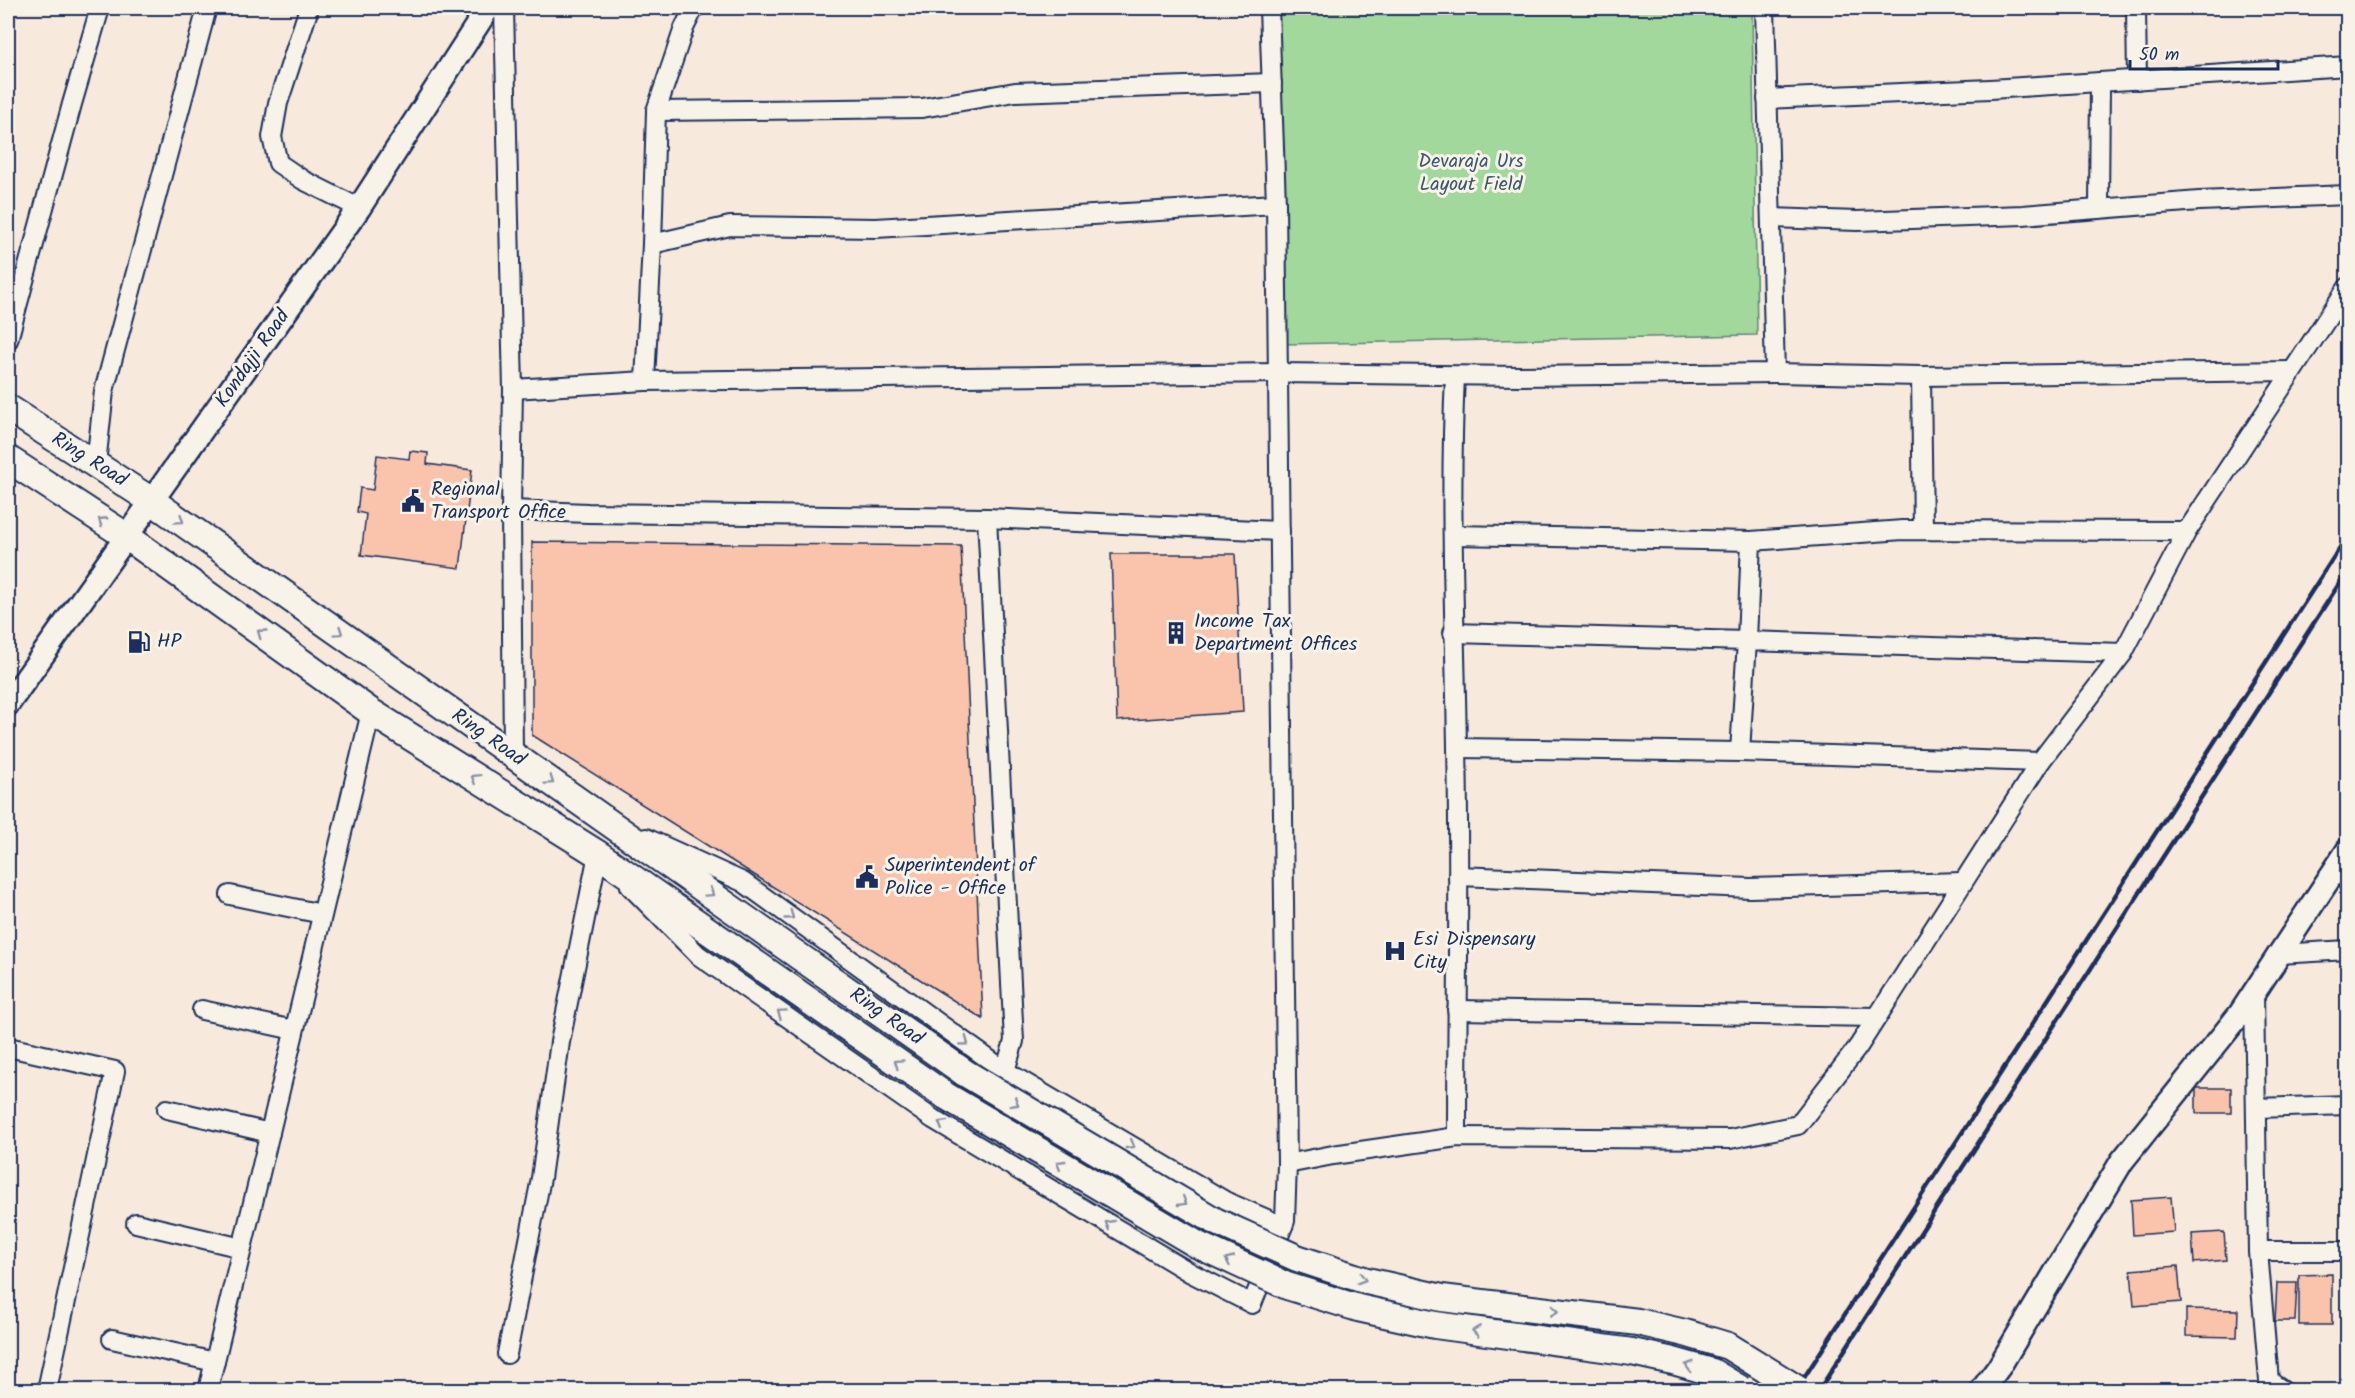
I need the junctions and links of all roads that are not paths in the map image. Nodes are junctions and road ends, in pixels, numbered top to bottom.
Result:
1 (100, 8) edge
2 (207, 8) edge
3 (309, 8) edge
4 (488, 8) edge
5 (504, 8) edge
6 (694, 8) edge
7 (1269, 8) edge
8 (1765, 8) edge
9 (2136, 8) edge
10 (2348, 66) edge
11 (2137, 80) junction
12 (2100, 82) junction
13 (1272, 83) junction
14 (1767, 99) junction
15 (656, 111) junction
16 (2348, 195) edge
17 (1276, 204) junction
18 (359, 208) junction
19 (2099, 209) junction
20 (1771, 218) junction
21 (652, 244) junction
22 (2348, 287) edge
23 (8, 340) edge
24 (2291, 371) junction
25 (1278, 373) junction
26 (1775, 374) junction
27 (1455, 375) junction
28 (1921, 376) junction
29 (645, 381) junction
30 (513, 388) junction
31 (8, 408) edge
32 (8, 459) edge
33 (96, 464) junction
34 (152, 501) junction
35 (511, 510) junction
36 (987, 518) junction
37 (1923, 530) junction
38 (1280, 531) junction
39 (2187, 531) junction
40 (1453, 535) junction
41 (126, 536) junction
42 (1750, 541) junction
43 (1453, 633) junction
44 (1747, 641) junction
45 (2123, 653) junction
46 (8, 704) edge
47 (370, 712) junction
48 (1457, 748) junction
49 (1740, 752) junction
50 (513, 755) junction
51 (2040, 762) junction
52 (608, 822) junction
53 (2348, 850) edge
54 (598, 854) junction
55 (1458, 876) junction
56 (1962, 882) junction
57 (230, 895) dead end
58 (322, 914) junction
59 (2348, 950) edge
60 (2279, 954) junction
61 (2254, 992) junction
62 (202, 1010) dead end
63 (1457, 1010) junction
64 (1877, 1017) junction
65 (294, 1030) junction
66 (8, 1047) edge
67 (1005, 1071) junction
68 (2348, 1105) edge
69 (2256, 1108) junction
70 (167, 1109) dead end
71 (270, 1133) junction
72 (1457, 1137) junction
73 (1287, 1164) junction
74 (136, 1223) dead end
75 (1283, 1226) junction
76 (242, 1248) junction
77 (2258, 1251) junction
78 (2348, 1251) edge
79 (112, 1339) dead end
80 (507, 1354) dead end
81 (215, 1362) junction
82 (47, 1390) edge
83 (208, 1390) edge
84 (1742, 1390) edge
85 (1799, 1390) edge
86 (1982, 1390) edge
87 (2282, 1390) edge

1 - 23 street
2 - 33 street
3 - 18 street
4 - 18 street, Kondajji Road
5 - 30 street
6 - 15 street
7 - 13 street
8 - 14 street
9 - 11 street
10 - 11 street
11 - 12 street
12 - 14 street
12 - 19 street
13 - 15 street
13 - 17 street
14 - 20 street
15 - 21 street
16 - 19 street
17 - 21 street
17 - 25 street
18 - 34 street, Kondajji Road
19 - 20 street
20 - 26 street
21 - 29 street
22 - 24 street
24 - 28 street
24 - 39 street
25 - 27 street
25 - 29 street
25 - 38 street
26 - 27 street
26 - 28 street
27 - 40 street
28 - 37 street
29 - 30 street
30 - 35 street
31 - 33 main road, Ring Road
41 -> 32 main road
33 - 34 main road, Ring Road
34 - 41 street, Kondajji Road
34 -> 50 main road, Ring Road
35 - 36 street
35 - 50 street
36 - 38 street
36 - 67 street
37 - 39 street
37 - 42 street
38 - 73 street
39 - 45 street
40 - 42 street
40 - 43 street
41 - 46 street, Kondajji Road
47 -> 41 main road
42 - 44 street
43 - 44 street
43 - 48 street
44 - 45 street
44 - 49 street
45 - 51 street
54 -> 47 main road
47 - 58 street
48 - 49 street
48 - 55 street
49 - 51 street
50 -> 52 main road, Ring Road
51 - 56 street
52 -> 67 street
52 -> 85 main road, Ring Road, bridge
53 - 60 street
75 -> 54 street
54 - 80 street
84 -> 54 main road, bridge
55 - 56 street
55 - 63 street
56 - 64 street
57 - 58 street
58 - 65 street
59 - 60 street
60 - 61 street
61 - 69 street
61 - 86 street
62 - 65 street
63 - 64 street
63 - 72 street
64 - 72 street
65 - 71 street
66 - 82 street
67 -> 75 street
68 - 69 street
69 - 77 street
70 - 71 street
71 - 76 street
72 - 73 street
73 - 75 street
74 - 76 street
76 - 81 street
77 - 78 street
77 - 87 street
79 - 81 street
81 - 83 street

